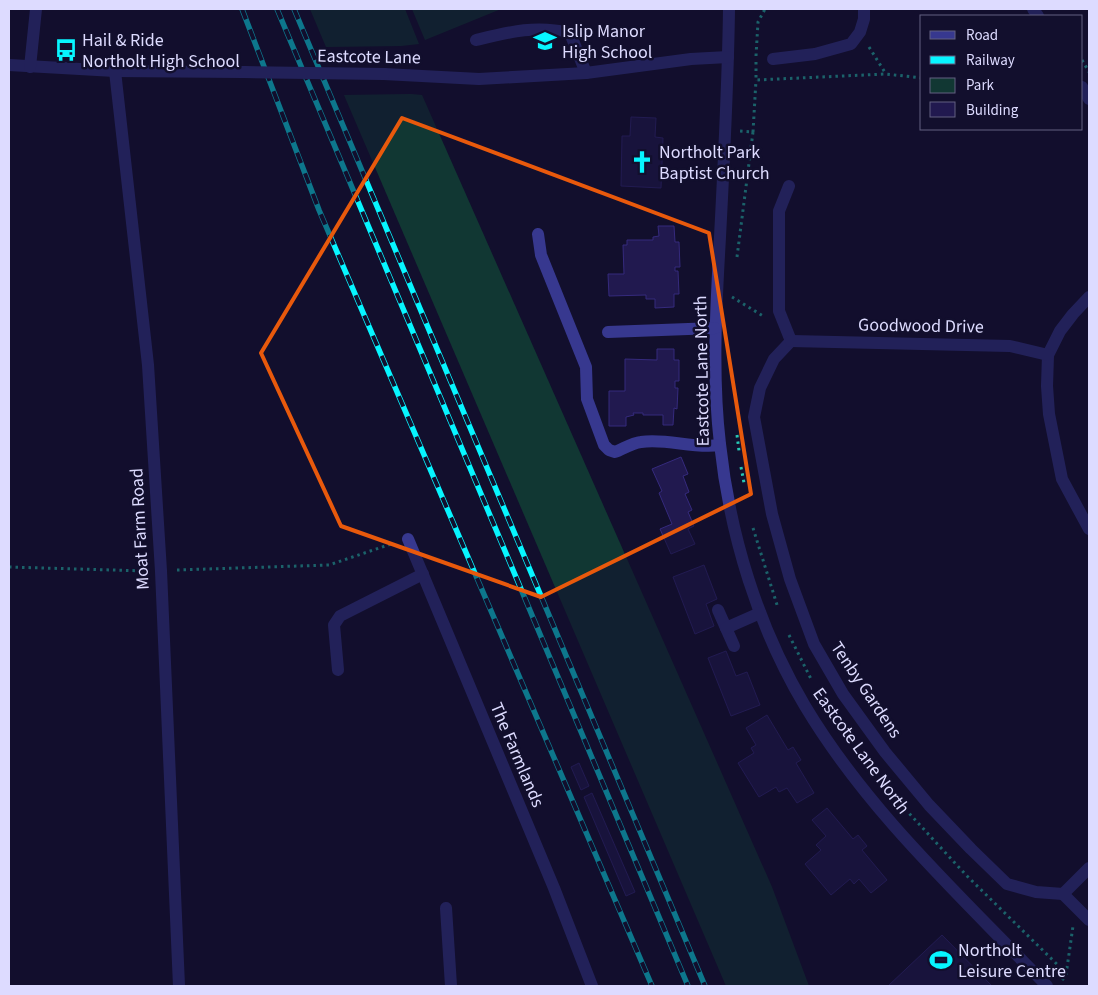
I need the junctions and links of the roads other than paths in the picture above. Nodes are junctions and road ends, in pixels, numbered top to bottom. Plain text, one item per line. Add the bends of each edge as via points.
1 (36, 9) edge
2 (729, 9) edge
3 (864, 9) edge
4 (476, 40) dead end
5 (728, 57) junction
6 (773, 60) dead end
7 (9, 65) edge
8 (30, 67) junction
9 (115, 70) junction
10 (586, 73) junction
11 (789, 186) dead end
12 (538, 234) dead end
13 (1089, 298) edge
14 (716, 328) junction
15 (608, 332) dead end
16 (792, 341) junction
17 (1048, 355) junction
18 (720, 445) junction
19 (1089, 529) edge
20 (408, 539) road end
21 (423, 574) junction
22 (718, 610) dead end
23 (760, 613) junction
24 (726, 628) junction
25 (734, 646) dead end
26 (338, 670) dead end
27 (1089, 868) edge
28 (1063, 894) junction
29 (446, 908) dead end
30 (1089, 920) edge
31 (179, 986) edge
32 (451, 986) edge
33 (592, 986) edge
34 (1047, 986) edge

1 - 8 street
2 - 5 street, Eastcote Lane North
3 - 6 street via 860,32 851,44 815,54
4 - 10 street via 528,28 552,28 570,33
5 - 10 street, Eastcote Lane
5 - 14 street, Eastcote Lane North
7 - 8 street, Eastcote Lane
8 - 9 street, Eastcote Lane
9 - 10 street, Eastcote Lane, bridge via 479,78
9 - 31 street, Moat Farm Road via 148,365
11 - 16 street via 779,211 779,311
12 - 18 street via 541,255 586,367 587,399 604,445 615,452 638,442 650,441 706,447
13 - 17 street via 1060,330
14 - 15 street
14 - 18 street, Eastcote Lane North
16 - 17 street, Goodwood Drive via 1010,346
16 - 28 street, Tenby Gardens via 774,359 760,388 754,417 772,514 790,579 814,644 843,694 885,752 971,849 1007,884 1036,892
17 - 19 street via 1046,386 1049,414 1062,479
18 - 23 street, Eastcote Lane North via 728,500
20 - 21 street, The Farmlands
21 - 26 street via 340,616 334,625
21 - 33 street, The Farmlands
22 - 24 street
23 - 24 street
23 - 34 street, Eastcote Lane North via 777,656 806,708 841,760 893,826
24 - 25 street
27 - 28 street
28 - 30 street
29 - 32 street

